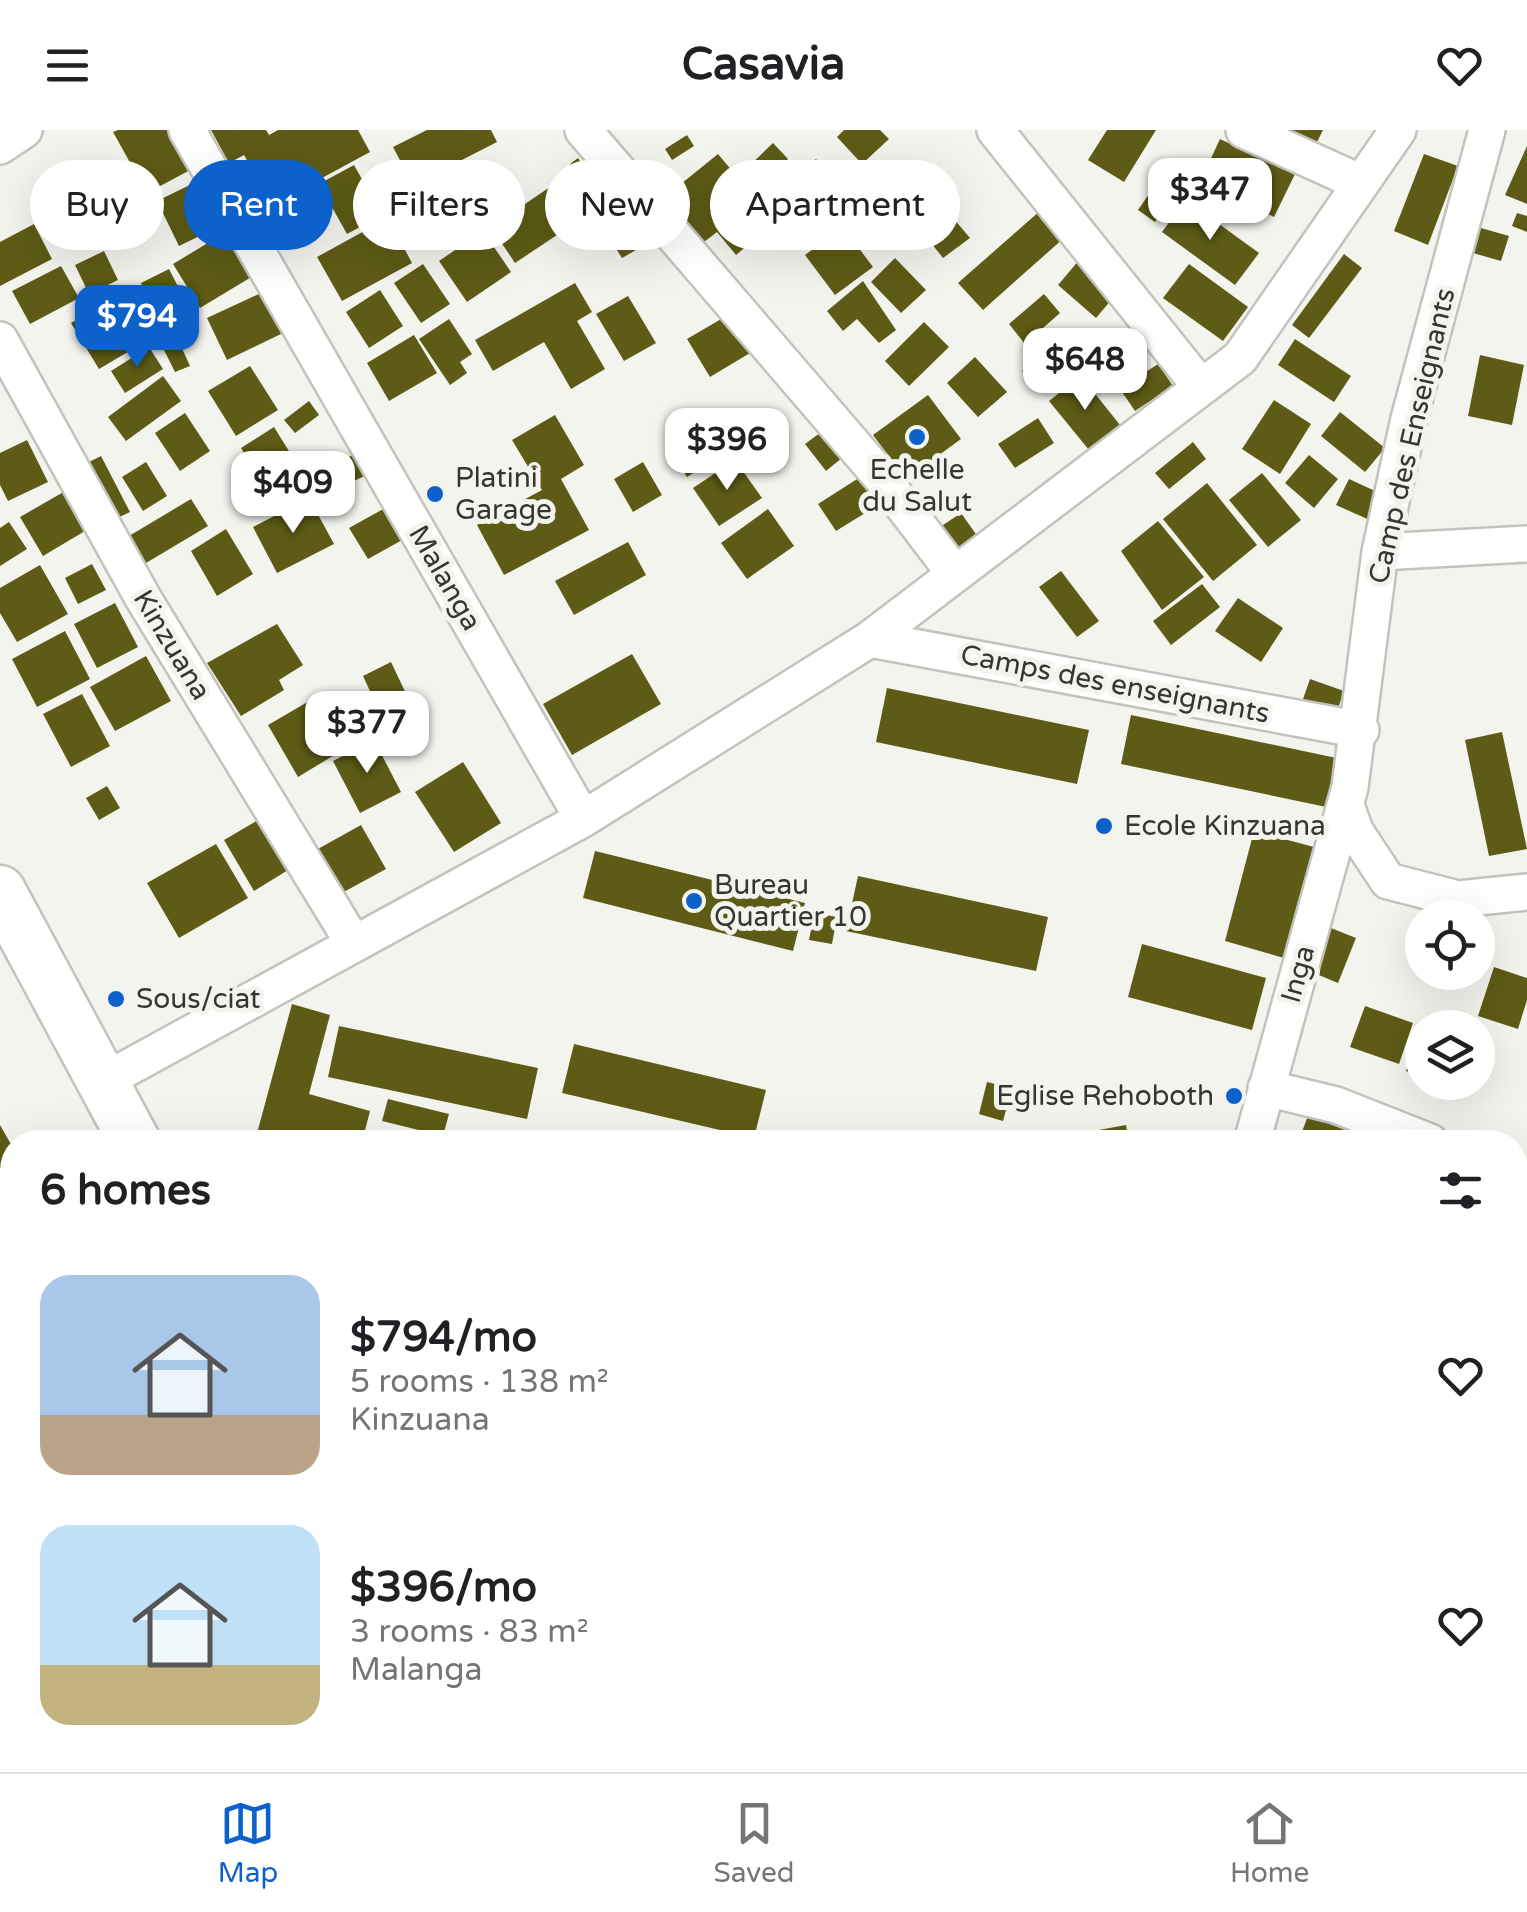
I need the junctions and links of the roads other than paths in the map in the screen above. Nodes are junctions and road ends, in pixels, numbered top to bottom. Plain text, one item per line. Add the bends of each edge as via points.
1 (24, 130) edge
2 (187, 130) edge
3 (583, 130) edge
4 (995, 130) edge
5 (1244, 130) edge
6 (1398, 130) edge
7 (1487, 130) edge
8 (0, 146) edge
9 (1361, 183) junction
10 (0, 340) edge
11 (1201, 387) junction
12 (1527, 544) edge
13 (1380, 552) junction
14 (955, 574) junction
15 (870, 639) junction
16 (1361, 730) junction
17 (1346, 805) junction
18 (583, 819) junction
19 (0, 891) edge
20 (1527, 892) edge
21 (354, 944) junction
22 (102, 1082) junction
23 (1266, 1088) junction
24 (128, 1130) edge
25 (1255, 1130) edge
26 (1400, 1130) edge

1 - 8 street
2 - 18 street, Malanga
3 - 14 street via 882,478
4 - 11 street
5 - 9 street
6 - 9 street
7 - 13 street, Camp des Enseignants
9 - 11 street via 1240,358
10 - 21 street, Kinzuana via 143,598
11 - 14 street
12 - 13 street
13 - 16 street, Camp des Enseignants
14 - 15 street
15 - 16 street, Camps des enseignants
15 - 18 street
16 - 17 street, Camp des Enseignants
17 - 20 street via 1388,881 1458,899
17 - 23 street, Inga
18 - 21 street
19 - 22 street
21 - 22 street
22 - 24 street
23 - 25 street, Inga
23 - 26 street

